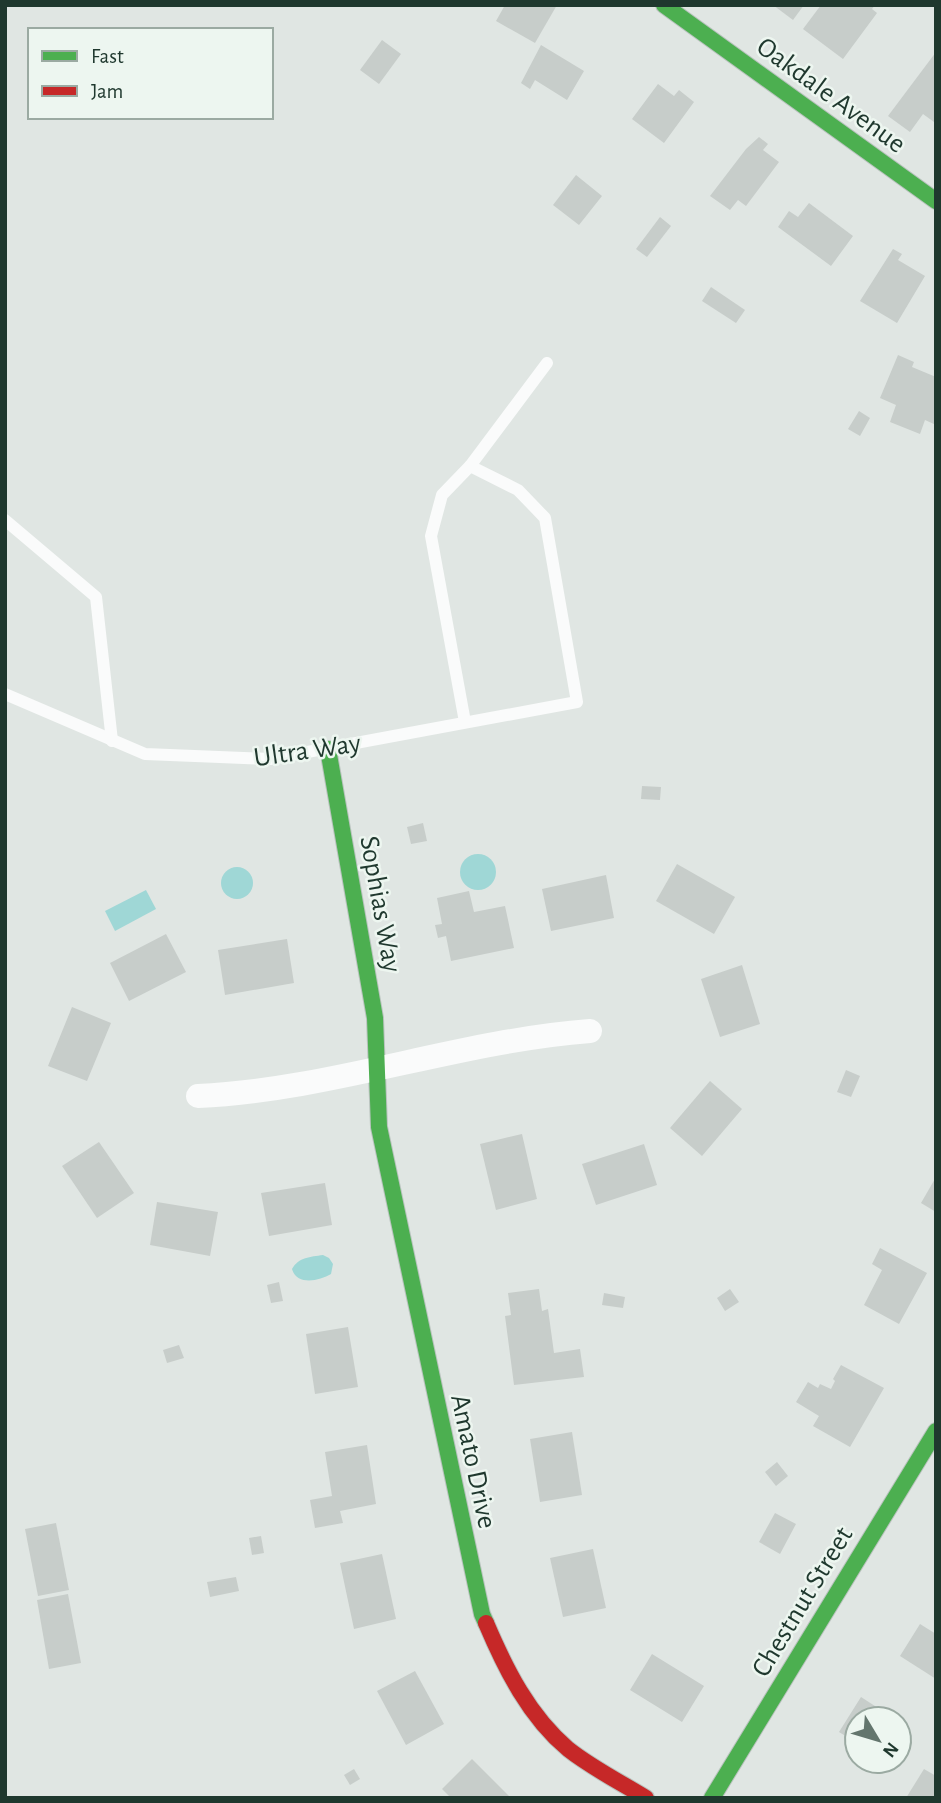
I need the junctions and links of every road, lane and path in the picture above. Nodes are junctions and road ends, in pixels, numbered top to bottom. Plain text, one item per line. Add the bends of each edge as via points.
1 (664, 5) edge
2 (936, 201) edge
3 (547, 363) dead end
4 (470, 466) junction
5 (5, 520) edge
6 (5, 694) edge
7 (465, 722) junction
8 (112, 741) junction
9 (328, 749) junction
10 (590, 1031) dead end
11 (376, 1068) junction
12 (198, 1096) dead end
13 (936, 1431) edge
14 (646, 1798) edge
15 (712, 1798) edge

1 - 2 street, Oakdale Avenue
3 - 4 lane
4 - 7 lane via 442,495 431,536
4 - 7 lane, Ultra Way via 518,490 545,518 577,702
5 - 8 lane via 96,597
6 - 8 lane, Ultra Way
7 - 9 lane, Ultra Way
8 - 9 lane, Ultra Way via 145,754 270,759
9 - 11 street, Sophias Way via 375,1018
10 - 11 street via 504,1041
11 - 12 street via 276,1088
11 - 14 street, Amato Drive via 379,1127 482,1614 508,1675 532,1711 568,1748
13 - 15 street, Chestnut Street

